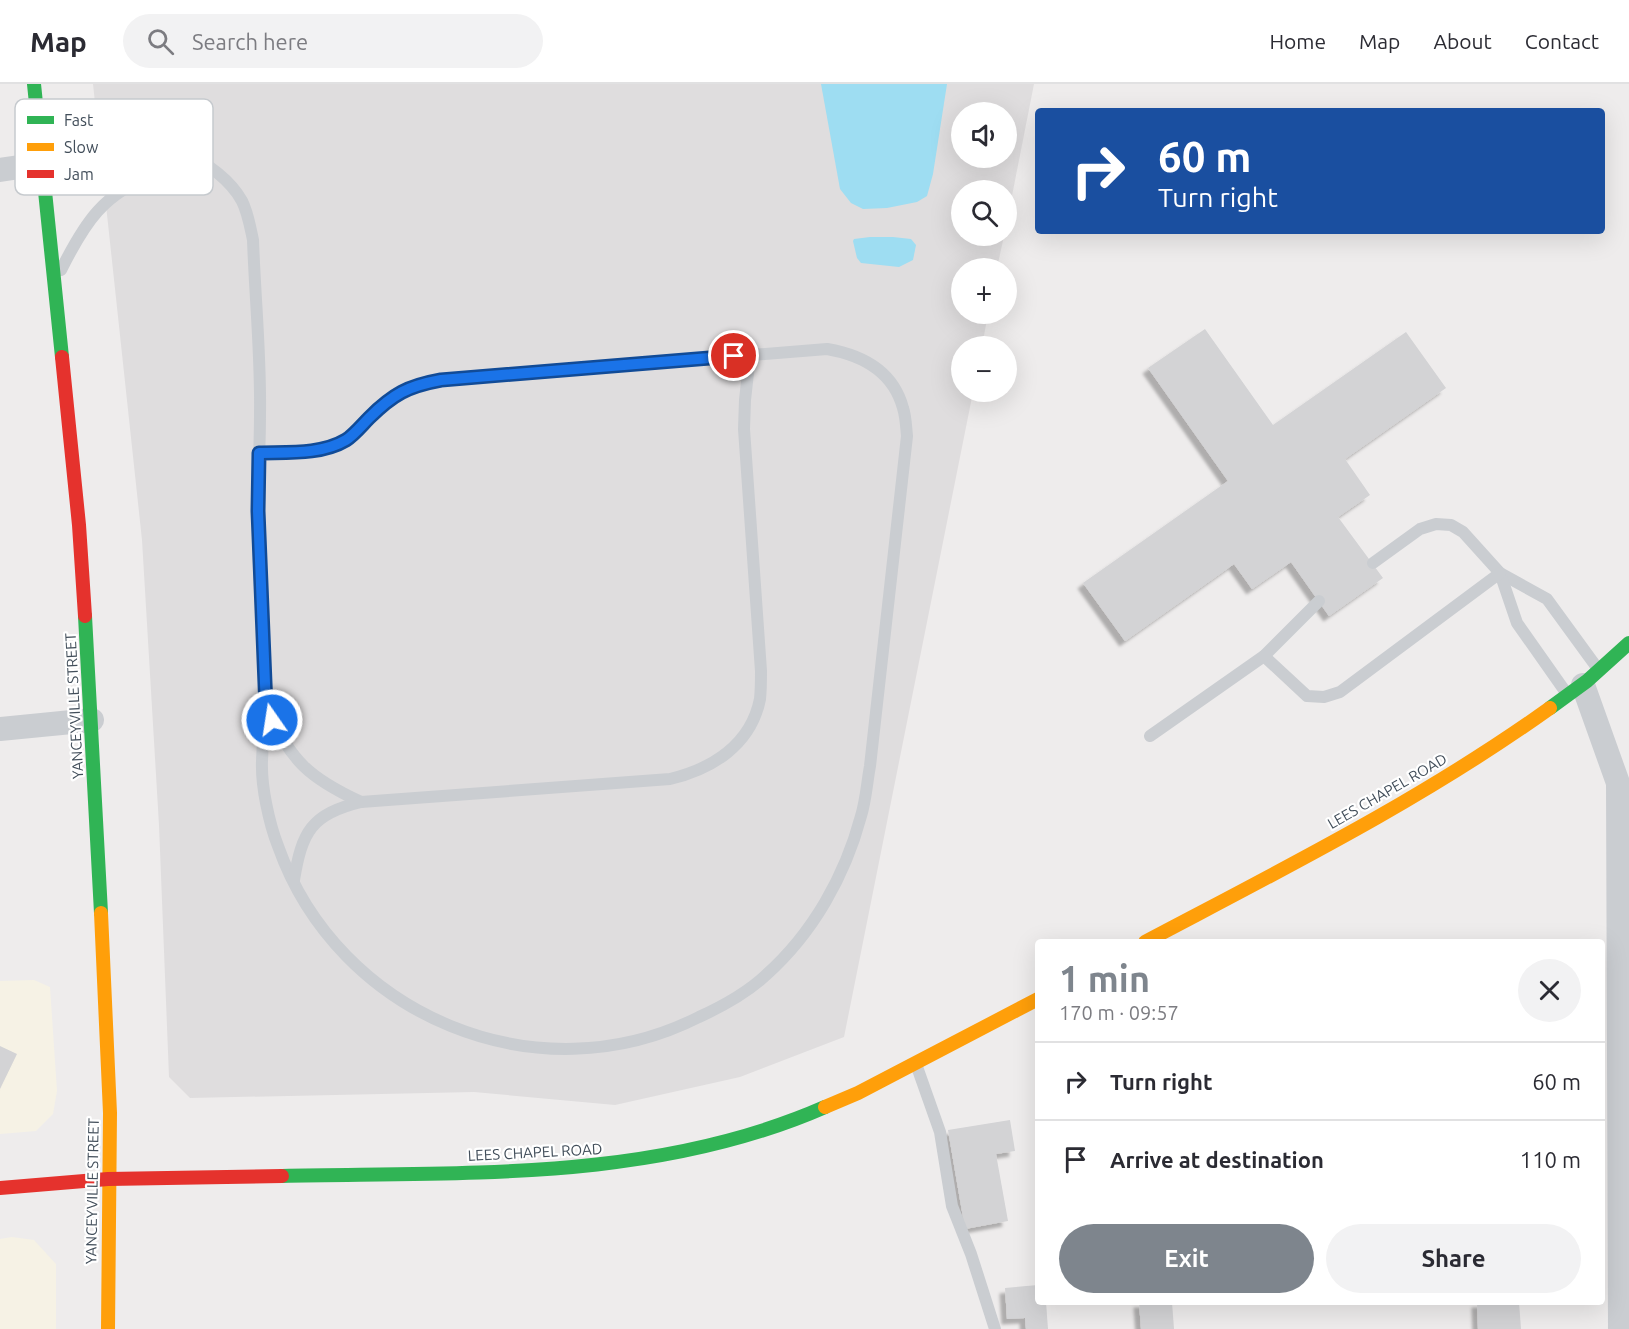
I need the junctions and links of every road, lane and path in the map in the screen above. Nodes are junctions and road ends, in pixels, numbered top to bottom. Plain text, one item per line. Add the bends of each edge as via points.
1 (34, 84) edge
2 (35, 99) edge
3 (15, 168) edge
4 (0, 170) edge
5 (213, 170) edge
6 (43, 195) edge
7 (115, 195) edge
8 (53, 286) junction
9 (750, 355) junction
10 (259, 453) junction
11 (1373, 563) dead end
12 (1500, 573) junction
13 (1319, 601) dead end
14 (1629, 644) edge
15 (1264, 656) junction
16 (1583, 683) junction
17 (266, 708) junction
18 (92, 720) junction
19 (0, 729) edge
20 (1150, 736) dead end
21 (361, 802) junction
22 (294, 881) junction
23 (1151, 939) edge
24 (1035, 1001) edge
25 (916, 1064) junction
26 (108, 1179) junction
27 (0, 1188) edge
28 (108, 1329) edge
29 (995, 1329) edge
30 (1620, 1329) edge

1 - 2 main road, YANCEYVILLE STREET
3 - 4 street
5 - 10 lane via 241,199 251,229
6 - 8 main road, YANCEYVILLE STREET
7 - 8 lane via 84,226
8 - 18 main road, YANCEYVILLE STREET via 79,525
9 - 10 lane via 418,384 384,403 347,440 332,447
9 - 21 lane via 744,429 761,670 760,699 738,743 717,761 670,779
9 - 22 lane via 827,349 849,353 872,364 892,383 903,408 907,436 862,813 848,860 799,941 765,976 726,1004 681,1027 632,1043 589,1049 539,1049 492,1041 447,1026 407,1005 366,975 336,946
10 - 17 lane
11 - 12 lane via 1420,530 1437,524 1451,525 1463,532
12 - 15 lane via 1340,692 1324,697 1307,696
12 - 16 lane via 1517,623
12 - 16 lane via 1547,599
13 - 15 lane
14 - 16 main road, LEES CHAPEL ROAD
15 - 20 lane
16 - 23 main road, LEES CHAPEL ROAD via 1472,760 1361,827
16 - 30 street via 1618,783
17 - 21 lane via 291,754 310,774
17 - 22 lane via 262,765 268,805 278,846
18 - 19 street
18 - 26 main road, YANCEYVILLE STREET via 110,1113
21 - 22 lane via 340,807 309,831 299,849
24 - 25 main road, LEES CHAPEL ROAD
25 - 26 main road, LEES CHAPEL ROAD via 803,1117 749,1135 644,1160 540,1171
25 - 29 lane via 940,1132 952,1206
26 - 27 main road, LEES CHAPEL ROAD
26 - 28 main road, YANCEYVILLE STREET

